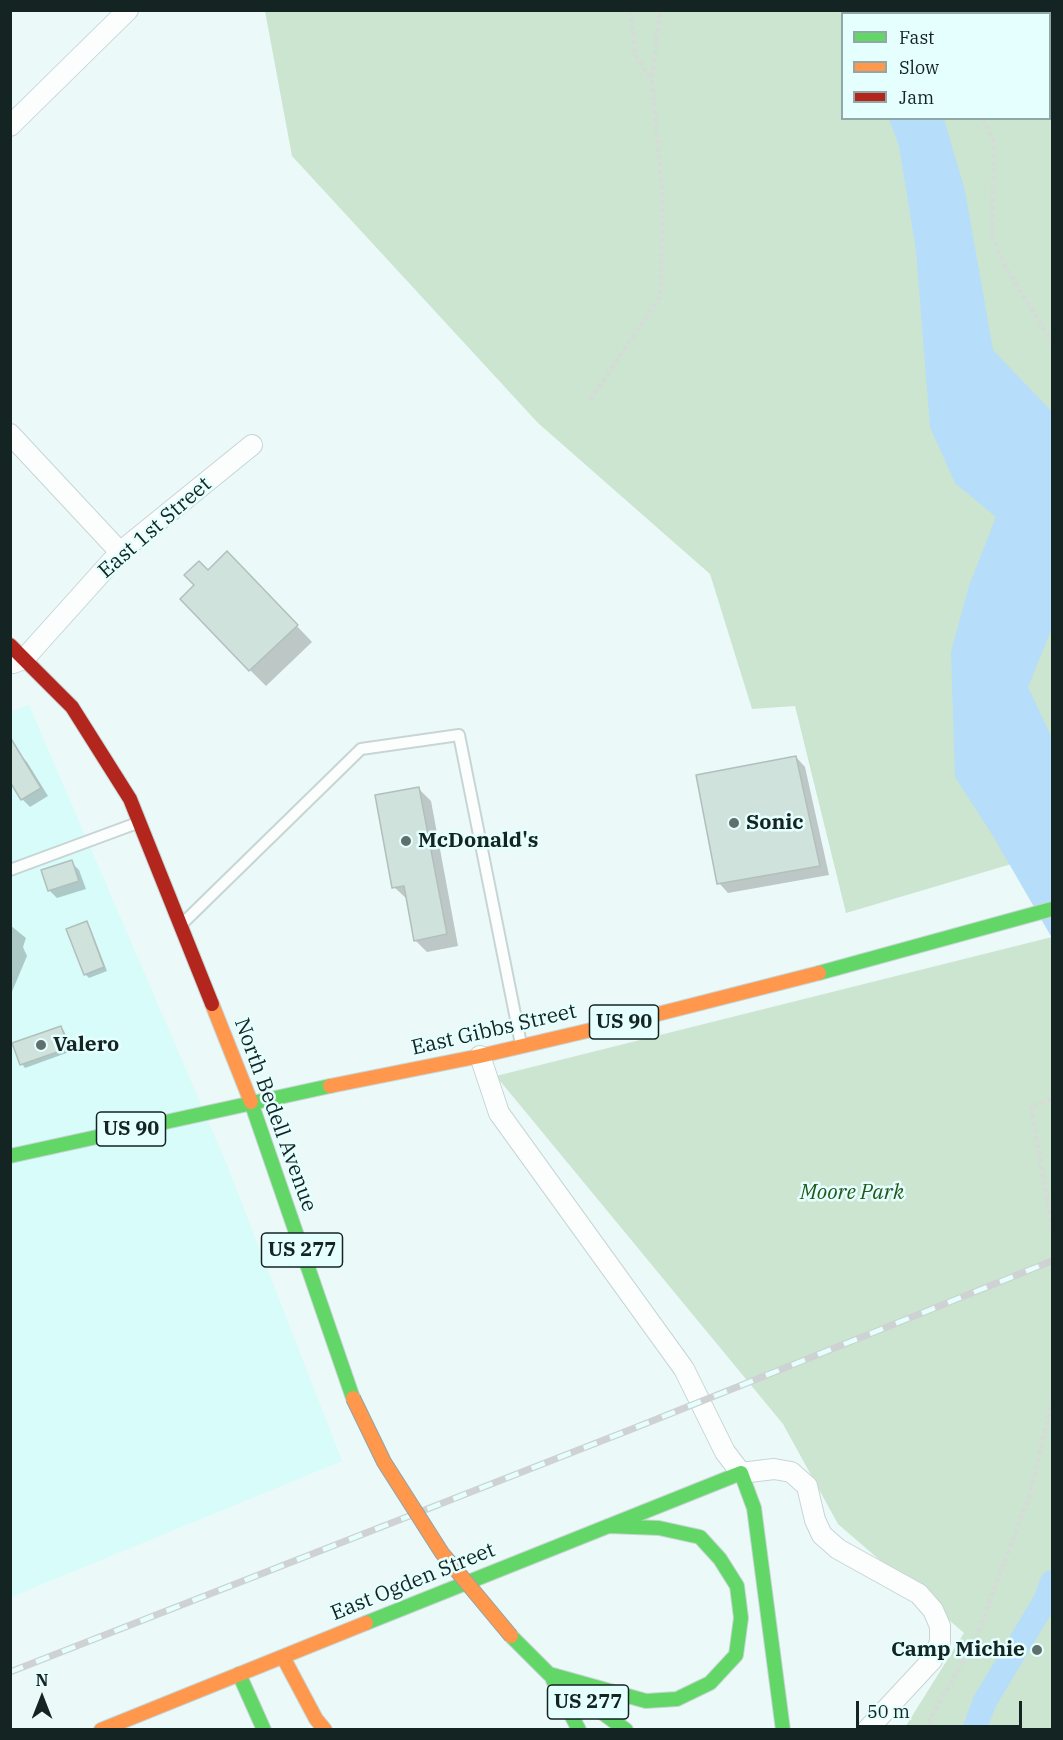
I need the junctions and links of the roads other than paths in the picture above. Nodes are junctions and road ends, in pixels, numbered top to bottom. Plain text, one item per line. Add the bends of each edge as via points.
1 (128, 10) edge
2 (10, 126) edge
3 (10, 434) edge
4 (252, 445) dead end
5 (120, 552) junction
6 (15, 656) edge
7 (140, 822) junction
8 (10, 870) edge
9 (1053, 909) edge
10 (181, 926) junction
11 (522, 1045) junction
12 (480, 1056) junction
13 (251, 1102) junction
14 (10, 1156) edge
15 (741, 1473) junction
16 (608, 1526) junction
17 (283, 1657) junction
18 (239, 1674) junction
19 (549, 1674) junction
20 (101, 1730) edge
21 (264, 1730) edge
22 (325, 1730) edge
23 (579, 1730) edge
24 (626, 1730) edge
25 (783, 1730) edge
26 (867, 1730) edge

1 - 2 street
3 - 5 street
4 - 5 street, East 1st Street
5 - 6 street, East 1st Street
6 - 7 main road, North Bedell Avenue via 72,707 130,799
7 - 8 lane
7 - 10 main road, North Bedell Avenue
9 - 11 main road, East Gibbs Street / US 90 via 766,987
10 - 11 lane via 361,749 459,735
10 - 13 main road, North Bedell Avenue
11 - 12 main road, East Gibbs Street / US 90
12 - 13 main road, East Gibbs Street / US 90
12 - 15 street via 499,1113 684,1369 725,1452
13 - 14 main road, East Gibbs Street / US 90
13 - 19 main road, North Bedell Avenue / US 277, bridge via 353,1398 384,1462 441,1553
15 - 16 main road, East Ogden Street
15 - 25 main road via 754,1508
15 - 26 street via 774,1469 791,1472 807,1486 822,1535 838,1549 919,1594 933,1610 940,1626 940,1642 932,1660
16 - 17 main road, East Ogden Street
16 - 19 main road via 659,1528 700,1537 737,1586 741,1618 736,1655 710,1683 677,1699 646,1701
17 - 18 main road, East Ogden Street
17 - 22 main road
18 - 20 main road, East Ogden Street
18 - 21 main road
19 - 23 main road
19 - 24 main road, US 277

